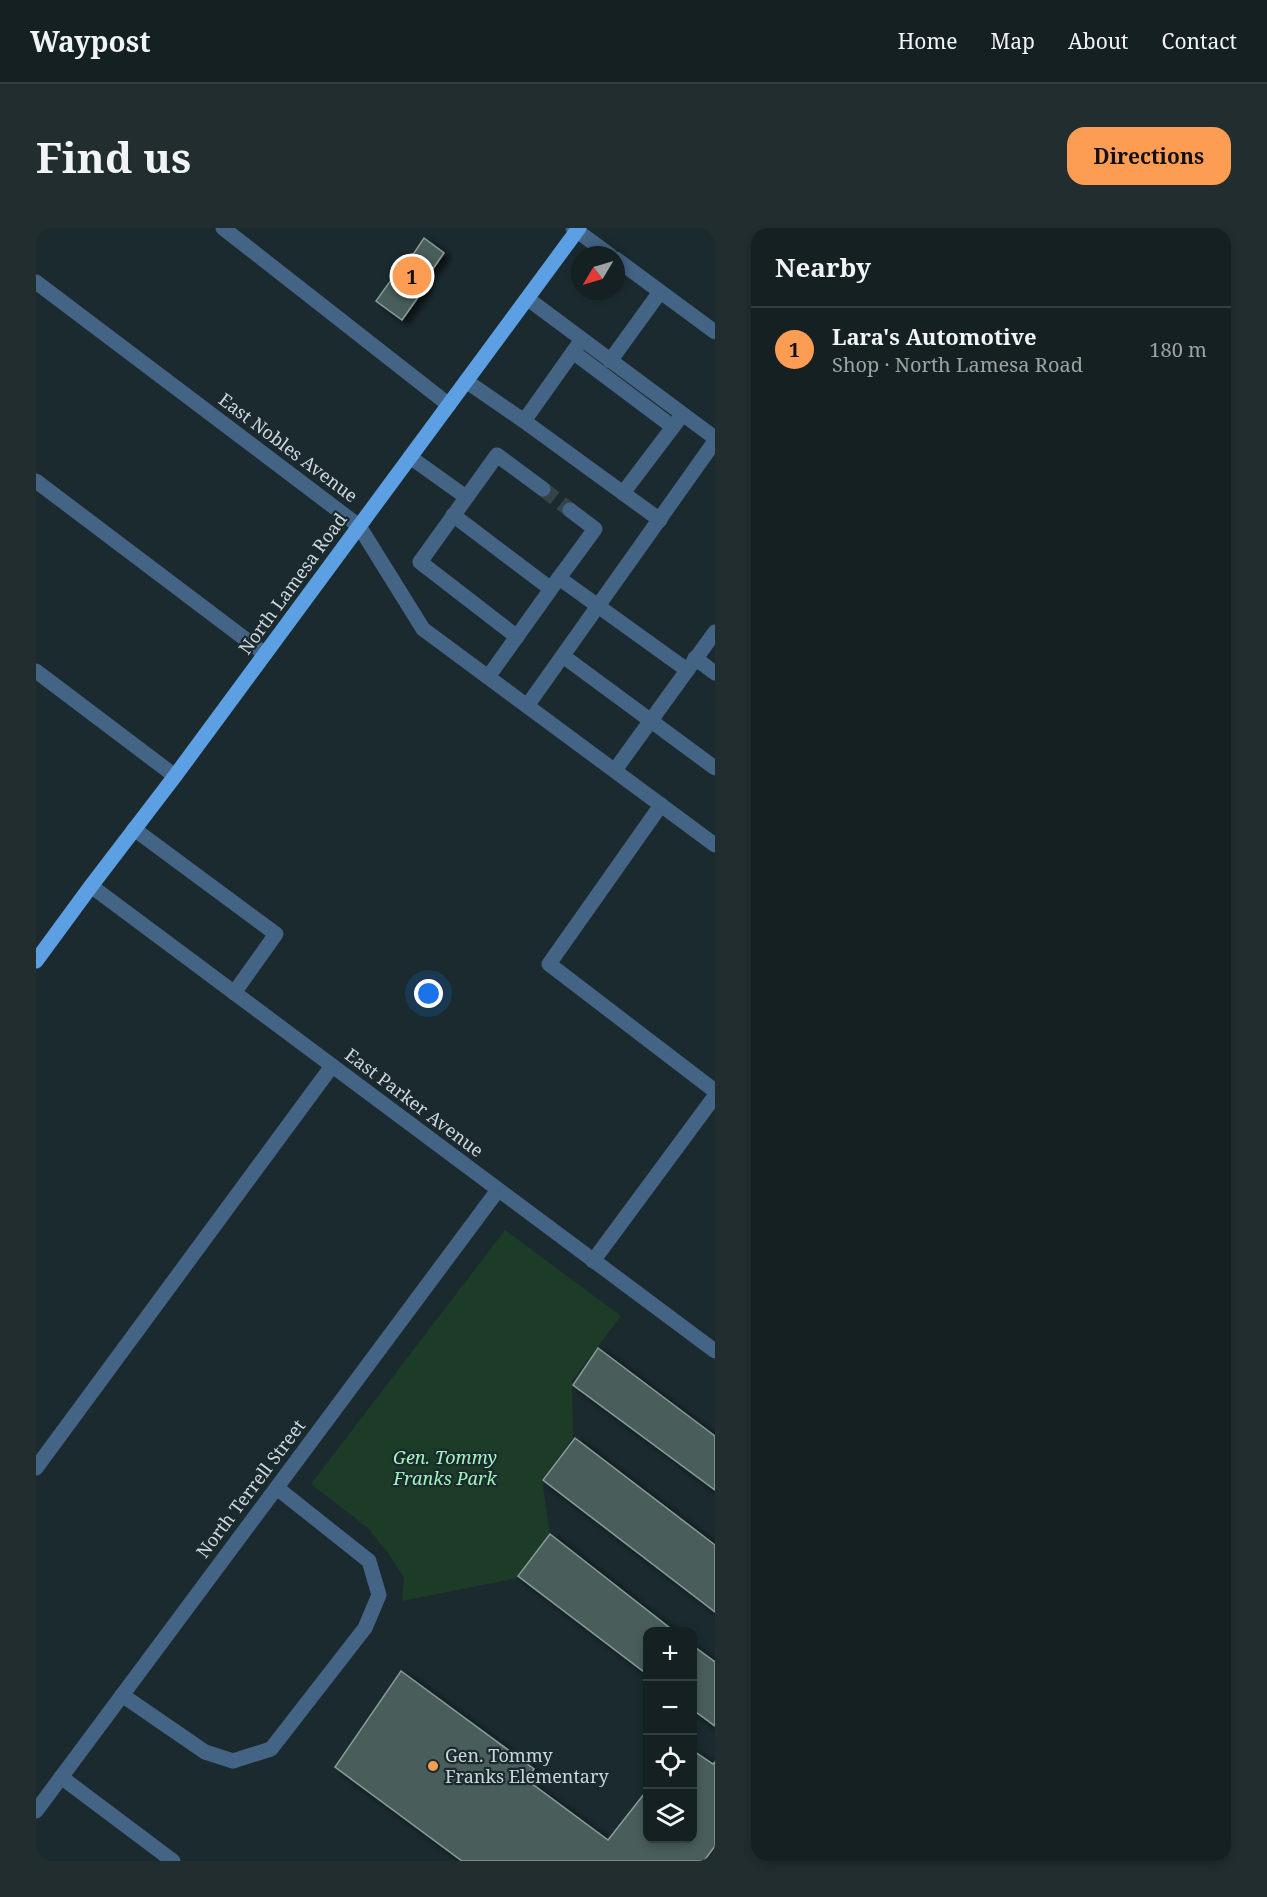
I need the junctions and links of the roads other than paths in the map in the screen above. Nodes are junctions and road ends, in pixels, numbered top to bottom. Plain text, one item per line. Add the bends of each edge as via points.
1 (223, 228) edge
2 (577, 229) edge
3 (599, 246) edge
4 (625, 267) edge
5 (36, 282) edge
6 (660, 292) junction
7 (528, 299) junction
8 (715, 332) edge
9 (577, 346) junction
10 (610, 361) junction
11 (466, 381) junction
12 (449, 405) junction
13 (683, 414) junction
14 (524, 421) junction
15 (673, 427) junction
16 (715, 440) edge
17 (410, 457) junction
18 (36, 481) edge
19 (543, 489) tunnel mouth
20 (623, 493) junction
21 (466, 497) junction
22 (570, 510) tunnel mouth
23 (453, 514) junction
24 (660, 520) junction
25 (359, 526) junction
26 (555, 584) junction
27 (598, 607) junction
28 (715, 632) edge
29 (517, 637) junction
30 (265, 654) junction
31 (563, 656) junction
32 (691, 664) junction
33 (36, 671) edge
34 (715, 673) edge
35 (488, 677) junction
36 (527, 706) junction
37 (651, 721) junction
38 (715, 768) edge
39 (615, 771) junction
40 (175, 776) junction
41 (661, 805) junction
42 (134, 829) junction
43 (715, 845) edge
44 (91, 886) junction
45 (36, 961) edge
46 (234, 993) junction
47 (332, 1066) junction
48 (715, 1091) edge
49 (715, 1096) edge
50 (498, 1190) junction
51 (593, 1261) junction
52 (715, 1351) edge
53 (36, 1468) edge
54 (277, 1488) junction
55 (122, 1695) junction
56 (61, 1777) junction
57 (36, 1811) edge
58 (174, 1861) edge

1 - 12 street
2 - 3 street
2 - 7 main road, North Lamesa Road
4 - 6 street
5 - 25 street, East Nobles Avenue
6 - 8 street
6 - 10 street
7 - 9 street
7 - 11 main road, North Lamesa Road
9 - 10 street
9 - 14 street
9 - 15 street
10 - 13 street
11 - 12 main road, North Lamesa Road
11 - 14 street
12 - 17 main road, North Lamesa Road
13 - 15 street
13 - 16 street
14 - 20 street
15 - 20 street
16 - 24 street
17 - 21 street
17 - 25 main road, North Lamesa Road
18 - 30 street
19 - 21 street via 497,455
20 - 24 street
21 - 23 street
22 - 26 street via 595,529
23 - 26 street
23 - 29 street via 420,562
24 - 27 street
25 - 30 main road, North Lamesa Road
25 - 35 street, East Nobles Avenue via 423,629
26 - 27 street
26 - 29 street
27 - 31 street
27 - 32 street
28 - 32 street
29 - 35 street
30 - 40 main road, North Lamesa Road
31 - 36 street
31 - 37 street
32 - 34 street
32 - 37 street
33 - 40 street
35 - 36 street, East Nobles Avenue
36 - 39 street, East Nobles Avenue
37 - 38 street
37 - 39 street
39 - 41 street, East Nobles Avenue
40 - 42 main road, North Lamesa Road
41 - 43 street, East Nobles Avenue
41 - 48 street via 549,964
42 - 44 main road, North Lamesa Road
42 - 46 street via 276,934
44 - 45 main road, North Lamesa Road
44 - 46 street, East Parker Avenue
46 - 47 street, East Parker Avenue
47 - 50 street, East Parker Avenue
47 - 53 street
49 - 51 street
50 - 51 street, East Parker Avenue
50 - 54 street, North Terrell Street
51 - 52 street, East Parker Avenue
54 - 55 street, North Terrell Street
54 - 55 street via 369,1561 379,1595 364,1628 271,1749 233,1761 205,1752
55 - 56 street, North Terrell Street
56 - 57 street, North Terrell Street
56 - 58 street

